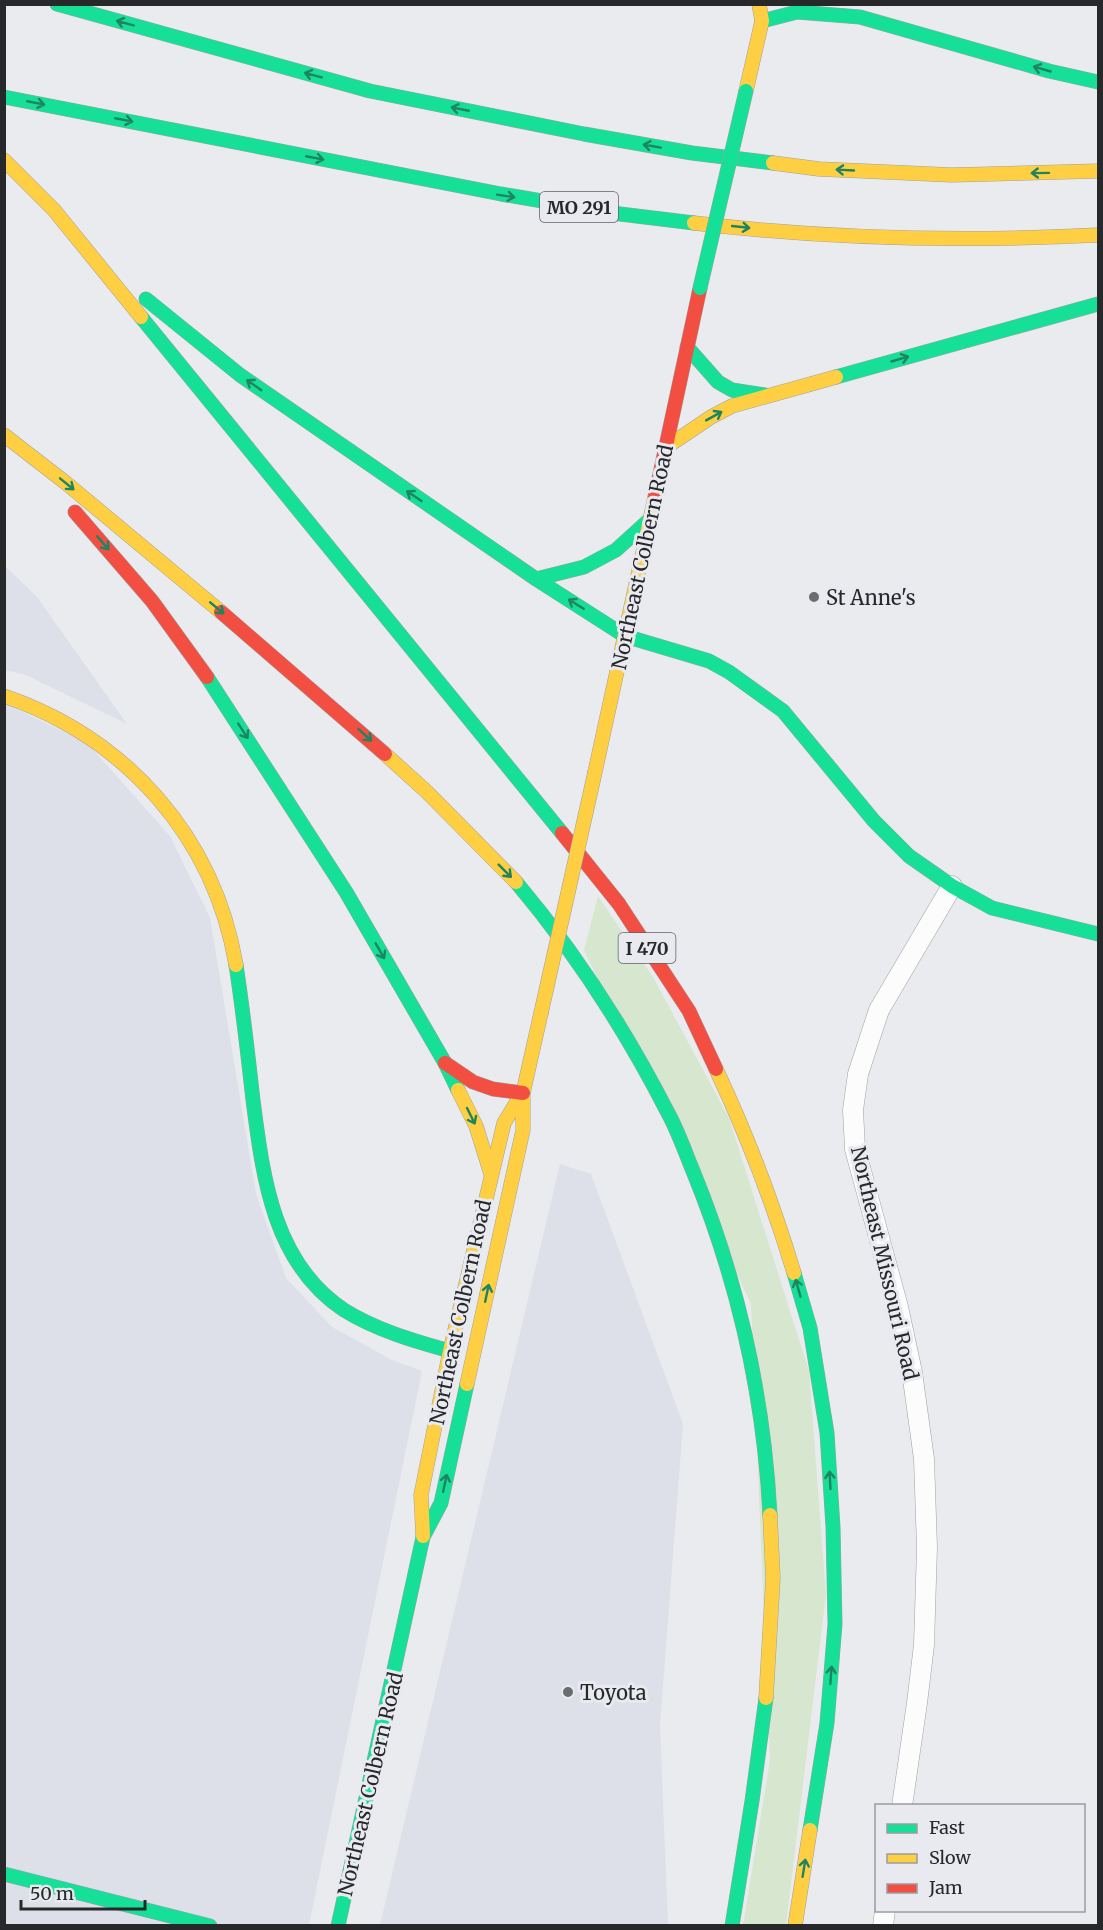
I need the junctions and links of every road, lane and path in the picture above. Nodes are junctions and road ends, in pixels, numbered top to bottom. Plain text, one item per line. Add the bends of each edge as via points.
1 (57, 4) edge
2 (759, 4) edge
3 (773, 4) edge
4 (840, 4) edge
5 (860, 17) junction
6 (762, 21) junction
7 (1098, 82) edge
8 (4, 97) edge
9 (4, 160) edge
10 (1098, 171) edge
11 (54, 210) junction
12 (1098, 235) edge
13 (1098, 304) edge
14 (687, 346) junction
15 (769, 396) junction
16 (4, 435) edge
17 (4, 440) edge
18 (665, 448) junction
19 (648, 520) junction
20 (536, 579) junction
21 (625, 636) junction
22 (4, 696) edge
23 (951, 886) junction
24 (1098, 934) edge
25 (445, 1063) junction
26 (523, 1094) junction
27 (490, 1174) junction
28 (450, 1351) junction
29 (423, 1537) junction
30 (902, 1804) edge
31 (4, 1874) edge
32 (210, 1926) edge
33 (338, 1926) edge
34 (732, 1926) edge
35 (795, 1926) edge

10 -> 1 main road via 941,175 819,169 692,153 370,91
2 - 6 main road, Northeast Colbern Road
3 - 6 main road, Northeast Colbern Road
4 - 5 main road
5 - 6 main road via 797,12
7 -> 5 main road
6 - 14 main road, Northeast Colbern Road, bridge
8 -> 12 main road, MO 291 via 490,193 649,218 830,235
9 - 11 main road, I 470
20 -> 11 main road via 240,375 152,305
35 -> 11 main road, I 470 via 827,1723 834,1624 827,1432 810,1328 776,1213 735,1107 689,1011 619,904
15 -> 13 main road
14 - 15 main road via 718,382 732,390
14 - 18 main road, Northeast Colbern Road
18 -> 15 main road via 732,406
16 -> 34 main road via 217,608 365,735 517,883 606,1004 669,1114 731,1278 754,1372 768,1475 773,1578 768,1682
17 -> 25 main road via 62,498 152,601 211,682 346,892
18 - 19 main road, Northeast Colbern Road
19 - 20 main road via 616,550 584,567
19 - 21 main road, Northeast Colbern Road
21 -> 20 main road
21 - 23 main road via 709,661 783,711 874,821 909,856
21 - 26 main road, Northeast Colbern Road, bridge
22 - 28 main road via 55,716 126,766 159,799 187,838 208,878 225,921 236,965 270,1205 293,1257 328,1298 369,1325
23 - 24 main road via 992,908
23 - 30 street, Northeast Missouri Road via 879,1010 858,1074 853,1110 855,1149 898,1307 924,1459 926,1616
25 - 26 main road via 473,1082
25 -> 27 main road via 476,1126
26 - 27 main road, Northeast Colbern Road via 504,1123
29 -> 26 main road, Northeast Colbern Road via 441,1503 523,1130
27 - 28 main road, Northeast Colbern Road
28 - 29 main road, Northeast Colbern Road via 421,1496
29 - 33 main road, Northeast Colbern Road
31 - 32 main road

